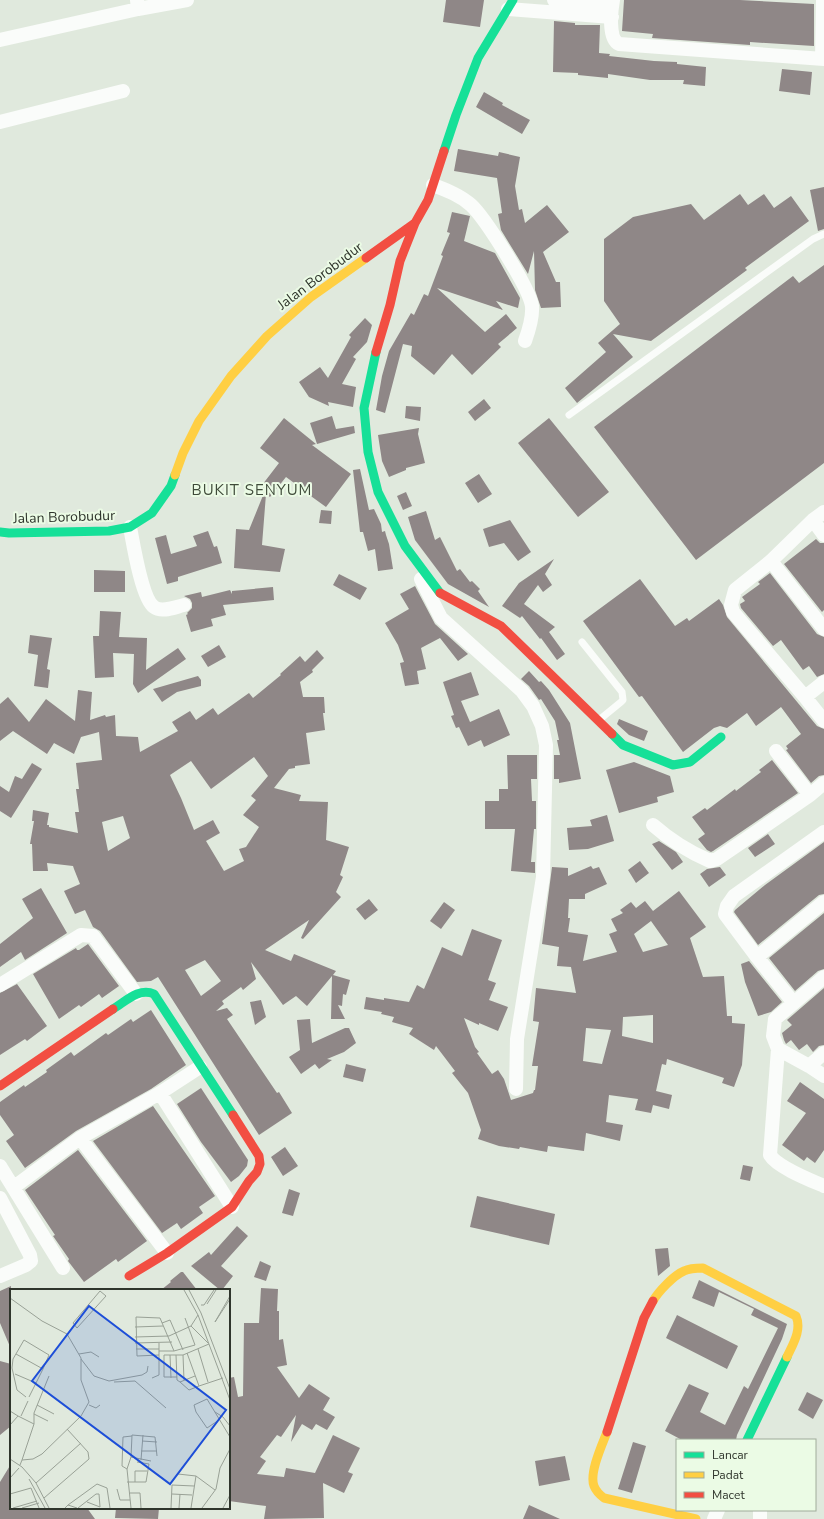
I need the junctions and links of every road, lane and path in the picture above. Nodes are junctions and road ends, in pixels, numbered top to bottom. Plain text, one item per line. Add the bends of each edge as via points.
1 (187, 0) edge
2 (554, 0) edge
3 (823, 0) edge
4 (138, 4) edge
5 (510, 4) edge
6 (612, 7) edge
7 (0, 36) edge
8 (823, 59) edge
9 (124, 91) dead end
10 (0, 122) edge
11 (433, 185) junction
12 (415, 223) junction
13 (824, 234) edge
14 (525, 341) dead end
15 (569, 415) dead end
16 (818, 516) edge
17 (130, 527) junction
18 (0, 532) edge
19 (824, 535) edge
20 (405, 546) junction
21 (771, 561) junction
22 (184, 605) dead end
23 (824, 629) edge
24 (582, 642) dead end
25 (824, 682) edge
26 (805, 696) junction
27 (597, 721) junction
28 (824, 721) edge
29 (720, 738) dead end
30 (776, 751) dead end
31 (824, 783) edge
32 (810, 795) junction
33 (653, 825) dead end
34 (824, 832) edge
35 (824, 902) edge
36 (757, 957) junction
37 (824, 977) edge
38 (0, 985) edge
39 (136, 994) junction
40 (793, 1002) junction
41 (778, 1049) junction
42 (824, 1054) edge
43 (809, 1066) junction
44 (200, 1067) junction
45 (824, 1076) edge
46 (0, 1086) edge
47 (516, 1089) dead end
48 (160, 1093) junction
49 (80, 1138) junction
50 (0, 1166) edge
51 (824, 1186) edge
52 (14, 1187) junction
53 (0, 1198) edge
54 (232, 1207) junction
55 (167, 1253) junction
56 (63, 1268) dead end
57 (0, 1276) edge
58 (129, 1276) dead end
59 (747, 1439) edge
60 (696, 1519) edge

1 - 4 street
2 - 6 street
3 - 8 street
4 - 7 street
5 - 6 street
5 - 11 street, Jalan Borobudur via 478,58
6 - 8 street via 612,34 619,44
9 - 10 street
11 - 12 street, Jalan Borobudur
11 - 14 street via 453,193 470,204 511,263 532,306 532,321
12 - 17 street, Jalan Borobudur via 311,297 267,336 231,376 200,421 183,453 171,486 152,512
12 - 20 street via 400,261 373,362 364,408 368,452 378,492
13 - 15 lane
16 - 19 street
16 - 21 street
17 - 18 street, Jalan Borobudur via 109,531
17 - 22 street via 146,597 154,607 163,610
20 - 27 street via 440,593 501,626
20 - 47 street via 441,618 522,691 533,706 542,726 546,745 543,877 517,1039
21 - 23 street
21 - 26 street via 734,590 731,605 733,612
24 - 27 lane via 623,696 621,702
25 - 26 street
26 - 28 street
27 - 29 street via 623,745 673,764 690,762
30 - 32 street
31 - 32 street
32 - 33 street via 717,859 710,861 668,838
34 - 36 street via 734,896 727,906 725,914
35 - 36 street
36 - 40 street
37 - 40 street
38 - 39 street via 81,935 92,936
39 - 44 street via 145,991 154,994
39 - 46 street
40 - 41 street via 775,1019 773,1036
41 - 43 street
41 - 51 street via 770,1155 784,1166
42 - 43 street
43 - 45 street
44 - 48 street
44 - 54 street via 259,1156 257,1172
48 - 49 street
48 - 54 street
49 - 52 street
49 - 55 street
50 - 52 street
52 - 56 street
53 - 57 street via 30,1255 30,1261
54 - 55 street
55 - 58 street
59 - 60 street via 793,1344 799,1322 796,1316 703,1268 683,1271 656,1295 644,1318 593,1473 592,1483 604,1498

